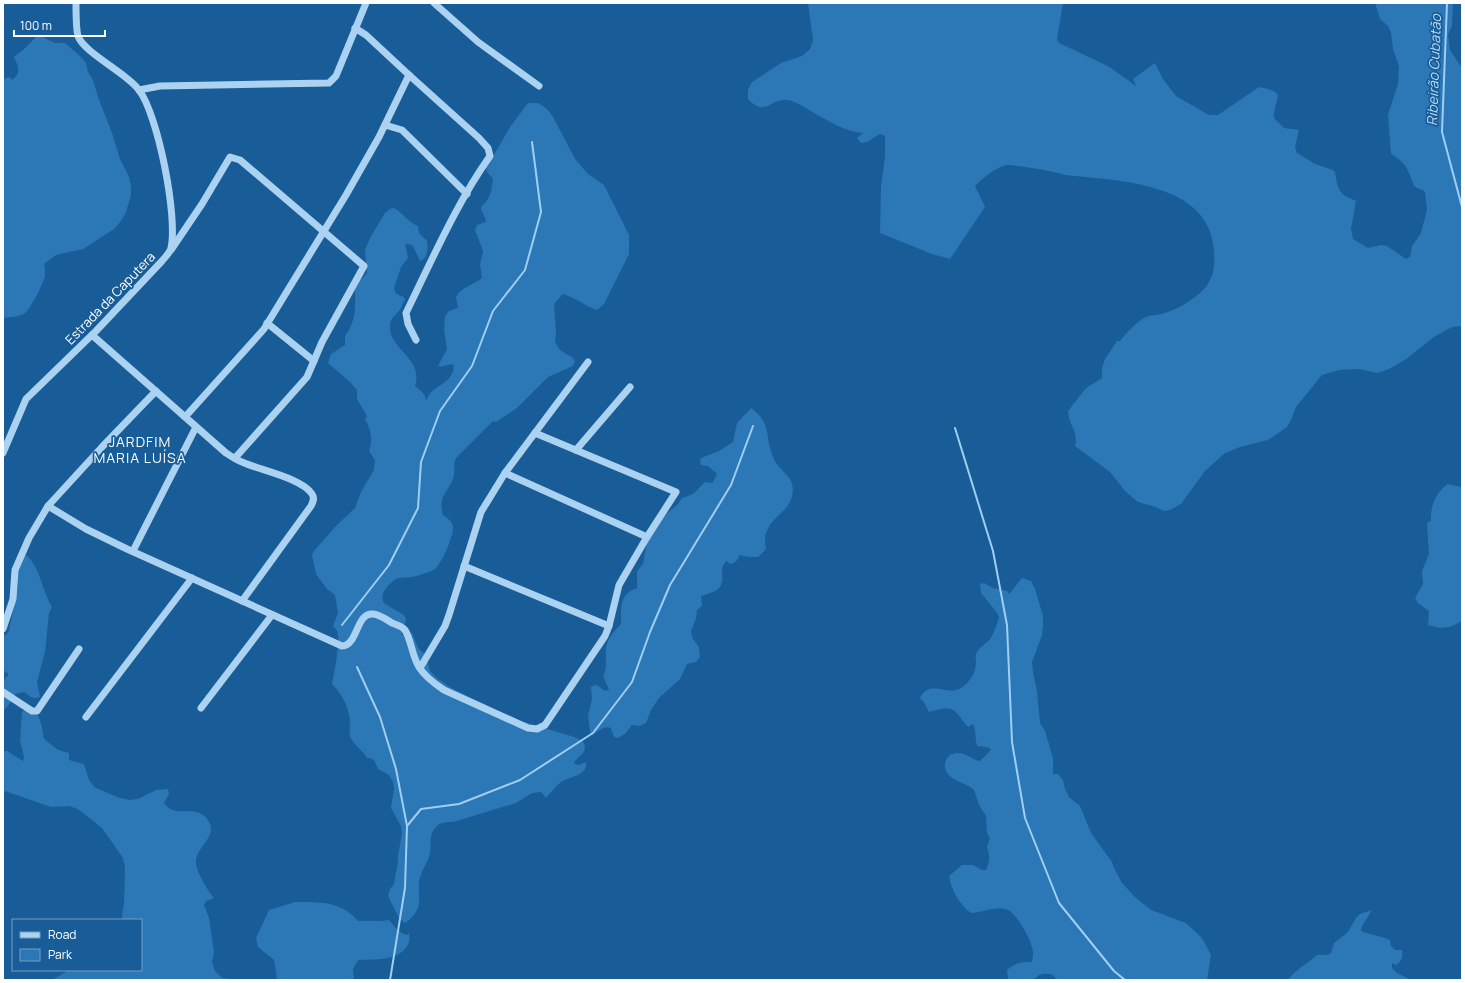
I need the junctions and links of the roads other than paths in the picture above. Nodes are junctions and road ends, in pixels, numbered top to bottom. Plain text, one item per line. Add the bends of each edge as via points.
1 (76, 3) edge
2 (366, 3) edge
3 (434, 3) edge
4 (355, 28) junction
5 (409, 75) junction
6 (539, 86) dead end
7 (139, 90) junction
8 (385, 125) junction
9 (467, 194) junction
10 (324, 231) junction
11 (171, 250) junction
12 (267, 323) junction
13 (92, 335) junction
14 (416, 340) dead end
15 (314, 361) junction
16 (588, 362) dead end
17 (630, 387) dead end
18 (156, 392) junction
19 (185, 417) junction
20 (196, 426) junction
21 (535, 433) junction
22 (576, 450) junction
23 (3, 453) edge
24 (235, 458) junction
25 (505, 473) junction
26 (48, 506) junction
27 (647, 537) junction
28 (133, 551) junction
29 (464, 566) junction
30 (192, 578) junction
31 (242, 601) junction
32 (272, 615) junction
33 (609, 626) junction
34 (3, 629) edge
35 (79, 649) dead end
36 (420, 668) junction
37 (3, 692) edge
38 (201, 708) dead end
39 (86, 717) dead end

1 - 7 street, Estrada da Caputera via 78,36 86,47
2 - 4 street
3 - 6 street via 478,42
4 - 5 street
4 - 7 street via 336,76 329,83 160,86
5 - 8 street
5 - 9 street via 488,148 490,156
7 - 11 street, Estrada da Caputera via 150,111 169,189 172,217
8 - 9 street via 402,130
8 - 10 street
9 - 14 street via 406,313
10 - 11 street via 240,160 230,157
10 - 12 street
10 - 15 street via 364,266
11 - 13 street, Estrada da Caputera
12 - 15 street
12 - 19 street
13 - 18 street
13 - 23 street, Estrada da Caputera via 26,399
15 - 24 street via 307,377
16 - 21 street
17 - 22 street
18 - 19 street
18 - 26 street
19 - 20 street
20 - 24 street
20 - 28 street
21 - 22 street
21 - 25 street
22 - 27 street via 676,492
24 - 31 street via 291,479 306,488 314,500
25 - 27 street
25 - 29 street via 481,512
26 - 28 street via 86,529
26 - 34 street via 29,538 15,570 13,599
27 - 33 street via 619,585
28 - 30 street
29 - 33 street
29 - 36 street via 447,621
30 - 31 street
30 - 39 street
31 - 32 street
32 - 36 street via 347,646 361,620 372,613 406,631 413,656
32 - 38 street
33 - 36 street via 605,636 545,725 537,730 444,690 432,682
35 - 37 street via 37,711 32,711

